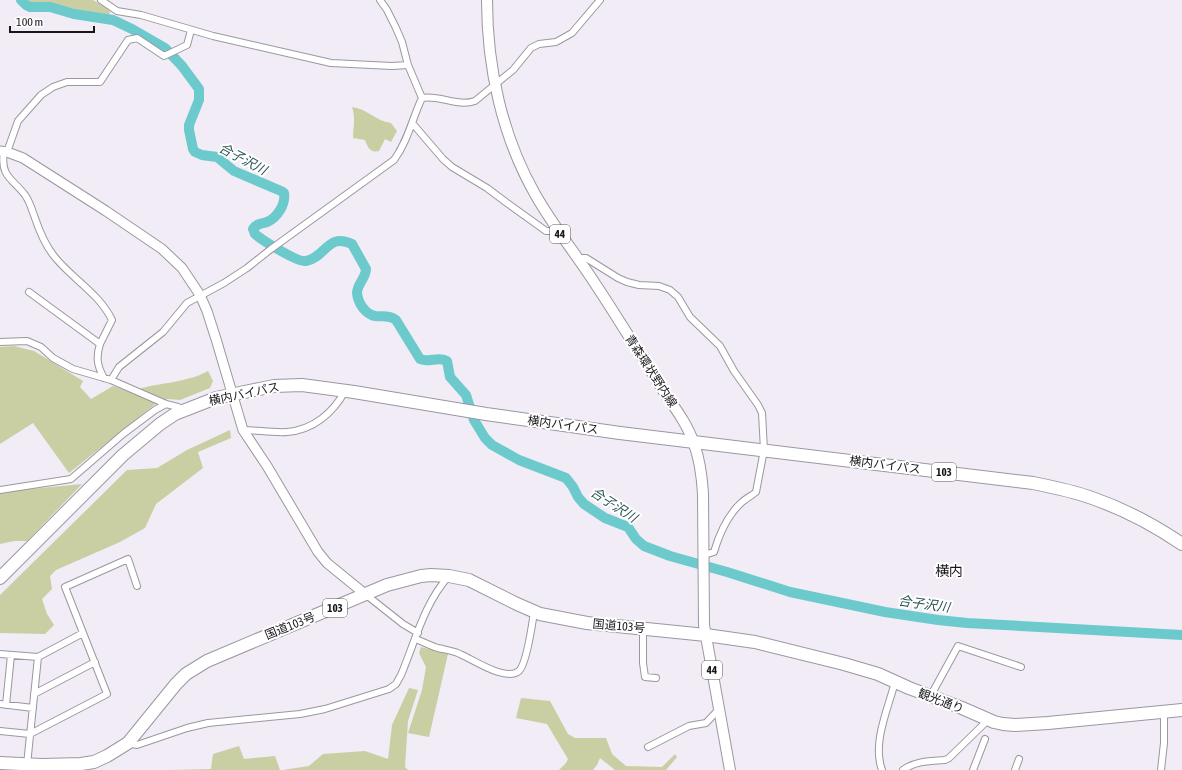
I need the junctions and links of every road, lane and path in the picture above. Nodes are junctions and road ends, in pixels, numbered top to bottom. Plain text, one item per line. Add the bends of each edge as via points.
1 (101, 0) edge
2 (380, 0) edge
3 (487, 0) edge
4 (600, 0) edge
5 (191, 30) junction
6 (408, 65) junction
7 (496, 84) junction
8 (422, 98) junction
9 (413, 124) junction
10 (4, 151) edge
11 (558, 231) junction
12 (576, 258) junction
13 (29, 292) dead end
14 (200, 295) junction
15 (0, 342) edge
16 (100, 344) junction
17 (104, 378) junction
18 (111, 380) junction
19 (345, 391) junction
20 (233, 395) junction
21 (166, 404) junction
22 (185, 410) junction
23 (243, 430) junction
24 (694, 443) junction
25 (764, 450) junction
26 (0, 490) edge
27 (1182, 544) edge
28 (704, 556) junction
29 (449, 576) junction
30 (0, 578) edge
31 (137, 586) dead end
32 (365, 594) junction
33 (534, 612) junction
34 (643, 628) junction
35 (83, 633) junction
36 (706, 635) junction
37 (417, 636) junction
38 (0, 654) edge
39 (11, 654) junction
40 (38, 657) junction
41 (95, 662) junction
42 (1021, 667) dead end
43 (656, 678) dead end
44 (895, 682) junction
45 (34, 694) junction
46 (930, 697) junction
47 (3, 705) edge
48 (33, 708) junction
49 (719, 708) junction
50 (1182, 710) edge
51 (1164, 711) junction
52 (988, 720) junction
53 (0, 731) edge
54 (30, 734) junction
55 (985, 739) dead end
56 (128, 743) junction
57 (648, 747) dead end
58 (1019, 759) dead end
59 (0, 763) edge
60 (27, 764) junction
61 (730, 770) edge
62 (882, 770) edge
63 (902, 770) edge
64 (973, 770) edge
65 (1015, 770) edge
66 (1161, 770) edge

1 - 5 street via 117,11 141,14
2 - 6 street via 396,28
3 - 7 main road, 青森環状野内線 / 44 via 488,38
4 - 7 street via 572,33 556,42 539,44 531,48 513,70
5 - 6 street via 331,63
5 - 10 street via 187,45 164,56 137,38 128,40 100,82 68,82 53,87 41,95 18,121
6 - 8 street
7 - 8 street via 468,104
7 - 11 main road, 青森環状野内線 / 44 via 514,149 535,194
8 - 9 street
9 - 11 street via 452,167 487,188 546,232
9 - 14 street via 394,160 247,268
10 - 14 street via 19,156 162,249 182,268
10 - 16 street via 3,169 26,196 53,256 88,288 109,313 112,320
11 - 12 main road, 青森環状野内線 / 44
12 - 24 main road, 青森環状野内線 / 44 via 680,414
12 - 25 street via 586,258 627,282 660,286 678,297 690,317 720,346 758,405 762,413
13 - 16 street
14 - 18 street via 187,303 163,332 119,367
14 - 20 street
15 - 17 street via 27,341 41,347 53,358 72,369
16 - 17 street via 97,356
17 - 18 street
18 - 21 street
19 - 20 highway, 横内バイパス / 103 via 302,384 274,386
19 - 23 street via 339,403 313,425 286,432
19 - 24 highway, 横内バイパス / 103
20 - 22 highway, 横内バイパス / 103 via 216,398
20 - 23 street
21 - 22 street
21 - 26 street via 123,434 71,479
22 - 30 highway, 横内バイパス / 103 via 160,424 123,455
23 - 32 street via 318,552 327,563
24 - 25 highway, 横内バイパス / 103
24 - 28 main road, 青森環状野内線 / 44 via 702,475
25 - 27 highway, 横内バイパス / 103 via 1006,478 1067,490 1126,511
25 - 28 street via 756,492 741,503 723,527 714,552
28 - 36 main road, 青森環状野内線 / 44
29 - 32 highway, 国道103号 / 103 via 431,575 407,579
29 - 33 highway, 国道103号 / 103 via 469,580
29 - 37 street via 430,602
31 - 35 street via 128,559 65,587
32 - 37 street
32 - 56 highway, 国道103号 / 103 via 194,668 176,684
33 - 34 highway, 国道103号 / 103 via 587,623
33 - 37 street via 524,662 516,673 496,671 462,654 437,648
34 - 36 highway, 国道103号 / 103
34 - 43 street via 645,677
35 - 40 street
35 - 41 street
36 - 44 highway, 観光通り / 103 via 755,642 844,664
36 - 49 main road, 青森環状野内線 / 44
37 - 56 street via 401,675 396,684 389,689 325,709 208,723 137,745
38 - 39 street
39 - 40 street
39 - 47 street
40 - 45 street
41 - 45 street
41 - 54 street via 107,694
42 - 46 street via 958,646
44 - 46 highway, 観光通り / 103
44 - 62 street via 880,742 879,759
45 - 48 street
46 - 52 highway, 観光通り / 103
47 - 48 street
48 - 54 street
49 - 57 street via 706,723 690,726
49 - 61 main road, 青森環状野内線 / 44
50 - 51 highway, 観光通り / 103
51 - 52 highway, 観光通り / 103 via 1015,725
51 - 66 street
52 - 63 street via 949,758 918,762
53 - 54 street
54 - 60 street
55 - 64 street
56 - 60 highway, 国道103号 / 103 via 94,762
58 - 65 street
59 - 60 highway, 国道103号 / 103

